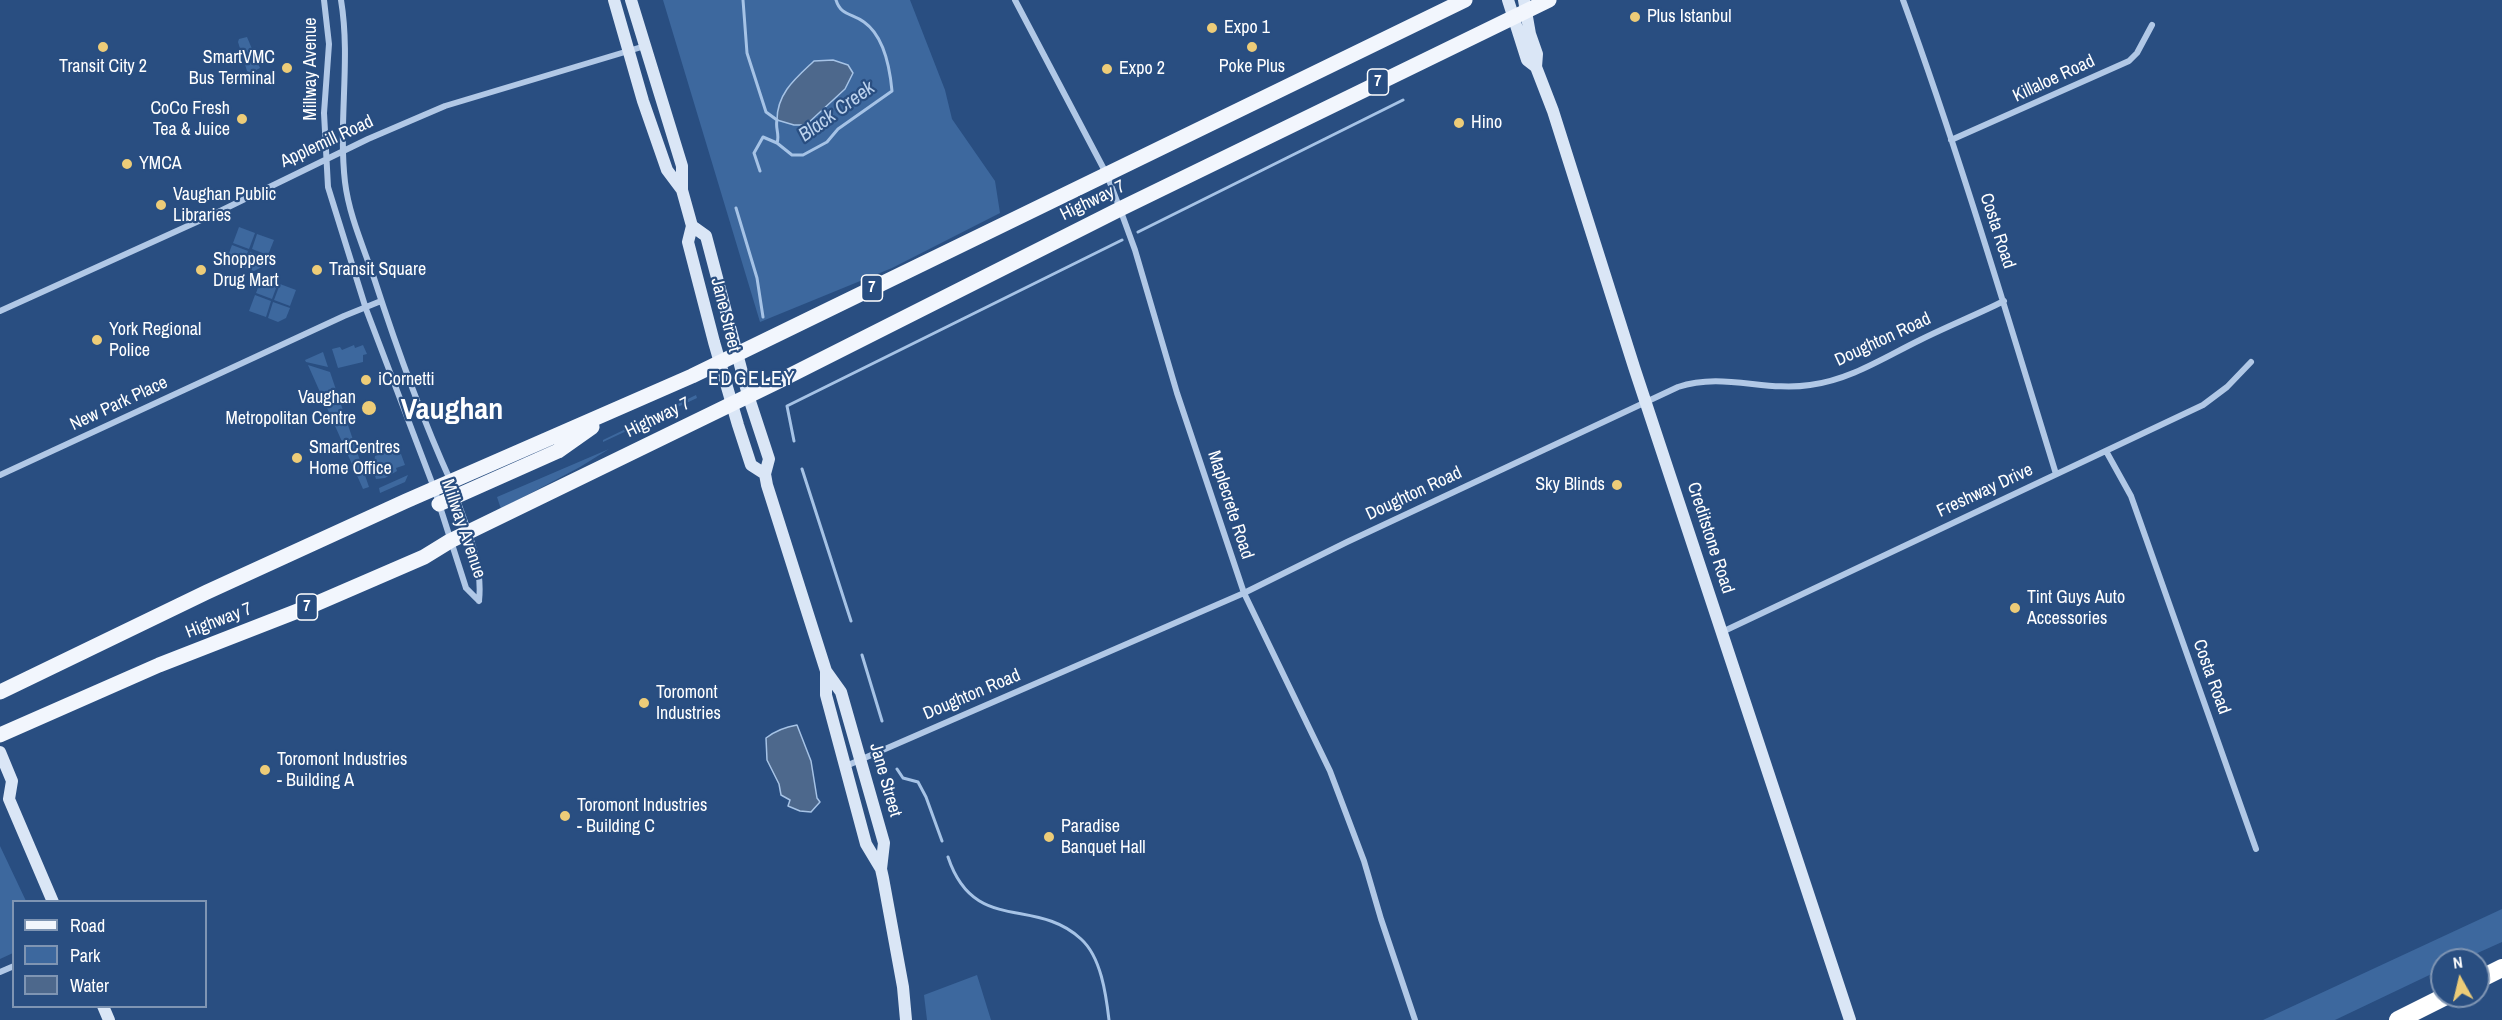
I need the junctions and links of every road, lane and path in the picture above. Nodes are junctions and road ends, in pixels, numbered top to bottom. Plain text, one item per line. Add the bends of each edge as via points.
1 (324, 0) edge
2 (341, 0) edge
3 (614, 0) edge
4 (631, 0) edge
5 (1015, 0) edge
6 (1465, 0) edge
7 (1508, 0) edge
8 (1549, 0) edge
9 (1903, 0) edge
10 (1521, 10) edge
11 (2152, 25) dead end
12 (645, 46) junction
13 (629, 50) junction
14 (1951, 140) junction
15 (343, 151) junction
16 (328, 158) junction
17 (1107, 175) junction
18 (682, 190) junction
19 (1120, 209) junction
20 (692, 226) junction
21 (381, 301) junction
22 (2004, 301) junction
23 (366, 309) junction
24 (0, 311) edge
25 (737, 352) junction
26 (719, 361) junction
27 (2251, 362) dead end
28 (748, 395) junction
29 (731, 402) junction
30 (1646, 402) junction
31 (620, 409) junction
32 (2106, 451) junction
33 (765, 474) junction
34 (2056, 474) junction
35 (0, 475) edge
36 (450, 481) junction
37 (434, 488) junction
38 (456, 496) junction
39 (439, 504) junction
40 (469, 533) junction
41 (450, 541) junction
42 (1244, 593) junction
43 (1722, 632) junction
44 (826, 671) junction
45 (0, 692) edge
46 (0, 735) edge
47 (0, 752) edge
48 (861, 760) junction
49 (846, 766) junction
50 (5, 796) edge
51 (2256, 849) dead end
52 (881, 869) junction
53 (52, 900) edge
54 (2430, 1004) edge
55 (906, 1020) edge
56 (1415, 1020) edge
57 (1850, 1020) edge
58 (2398, 1020) edge

1 - 16 street, Millway Avenue via 329,44 324,113
2 - 15 street, Millway Avenue via 345,25
3 - 13 main road, Jane Street
4 - 12 main road, Jane Street
5 - 17 street, Maplecrete Road
6 - 17 main road, Highway 7 / 7
7 - 10 main road, Creditstone Road
8 - 10 main road, Highway 7 / 7
9 - 14 street, Costa Road
10 - 19 main road, Highway 7 / 7
10 - 30 main road, Creditstone Road via 1527,60 1536,67 1553,111
11 - 14 street, Killaloe Road via 2129,61
12 - 13 street, Applemill Road
12 - 18 main road, Jane Street via 682,166
13 - 15 street, Applemill Road via 445,106
13 - 18 main road, Jane Street via 667,170
14 - 22 street, Costa Road
15 - 16 street, Applemill Road
15 - 21 street, Millway Avenue via 352,215
16 - 23 street, Millway Avenue via 328,187
16 - 24 street, Applemill Road
17 - 19 street, Maplecrete Road
17 - 25 main road, Highway 7 / 7
18 - 20 main road, Jane Street
19 - 28 main road, Highway 7 / 7
19 - 42 street, Maplecrete Road
20 - 25 main road, Jane Street via 706,236
20 - 26 main road, Jane Street via 688,242
21 - 23 street, New Park Place
21 - 36 street, Millway Avenue
22 - 30 street, Doughton Road via 1857,372 1814,385 1704,381 1678,387
22 - 34 street, Costa Road
23 - 35 street, New Park Place
23 - 37 street, Millway Avenue
25 - 26 main road, Highway 7 / 7
25 - 28 main road, Jane Street
26 - 29 main road, Jane Street
26 - 31 main road, Highway 7 / 7
27 - 32 street, Freshway Drive via 2204,405
28 - 29 main road, Highway 7 / 7
28 - 33 main road, Jane Street via 769,459
29 - 33 main road, Jane Street via 751,465
29 - 40 main road, Highway 7 / 7
30 - 42 street, Doughton Road
30 - 43 main road, Creditstone Road
31 - 36 main road, Highway 7 / 7
31 - 38 main road via 558,451
32 - 34 street, Freshway Drive
32 - 51 street, Costa Road via 2131,496
33 - 44 main road, Jane Street
34 - 43 street, Freshway Drive
36 - 37 main road, Highway 7 / 7
36 - 38 street, Millway Avenue
37 - 39 street, Millway Avenue
37 - 45 main road, Highway 7 / 7
38 - 39 main road
38 - 40 street, Millway Avenue
39 - 41 street, Millway Avenue
40 - 41 main road, Highway 7 / 7
40 - 41 street, Millway Avenue via 481,583 479,601 466,588
41 - 46 main road, Highway 7 / 7 via 404,566 159,665
42 - 48 street, Doughton Road
42 - 56 street, Maplecrete Road via 1330,771 1364,861
43 - 57 main road, Creditstone Road
44 - 48 main road, Jane Street via 841,692
44 - 49 main road, Jane Street via 826,695
47 - 50 main road via 12,781
48 - 49 street, Doughton Road
48 - 52 main road, Jane Street via 884,843
49 - 52 main road, Jane Street via 866,844
50 - 53 main road
52 - 55 main road, Jane Street
54 - 58 highway

